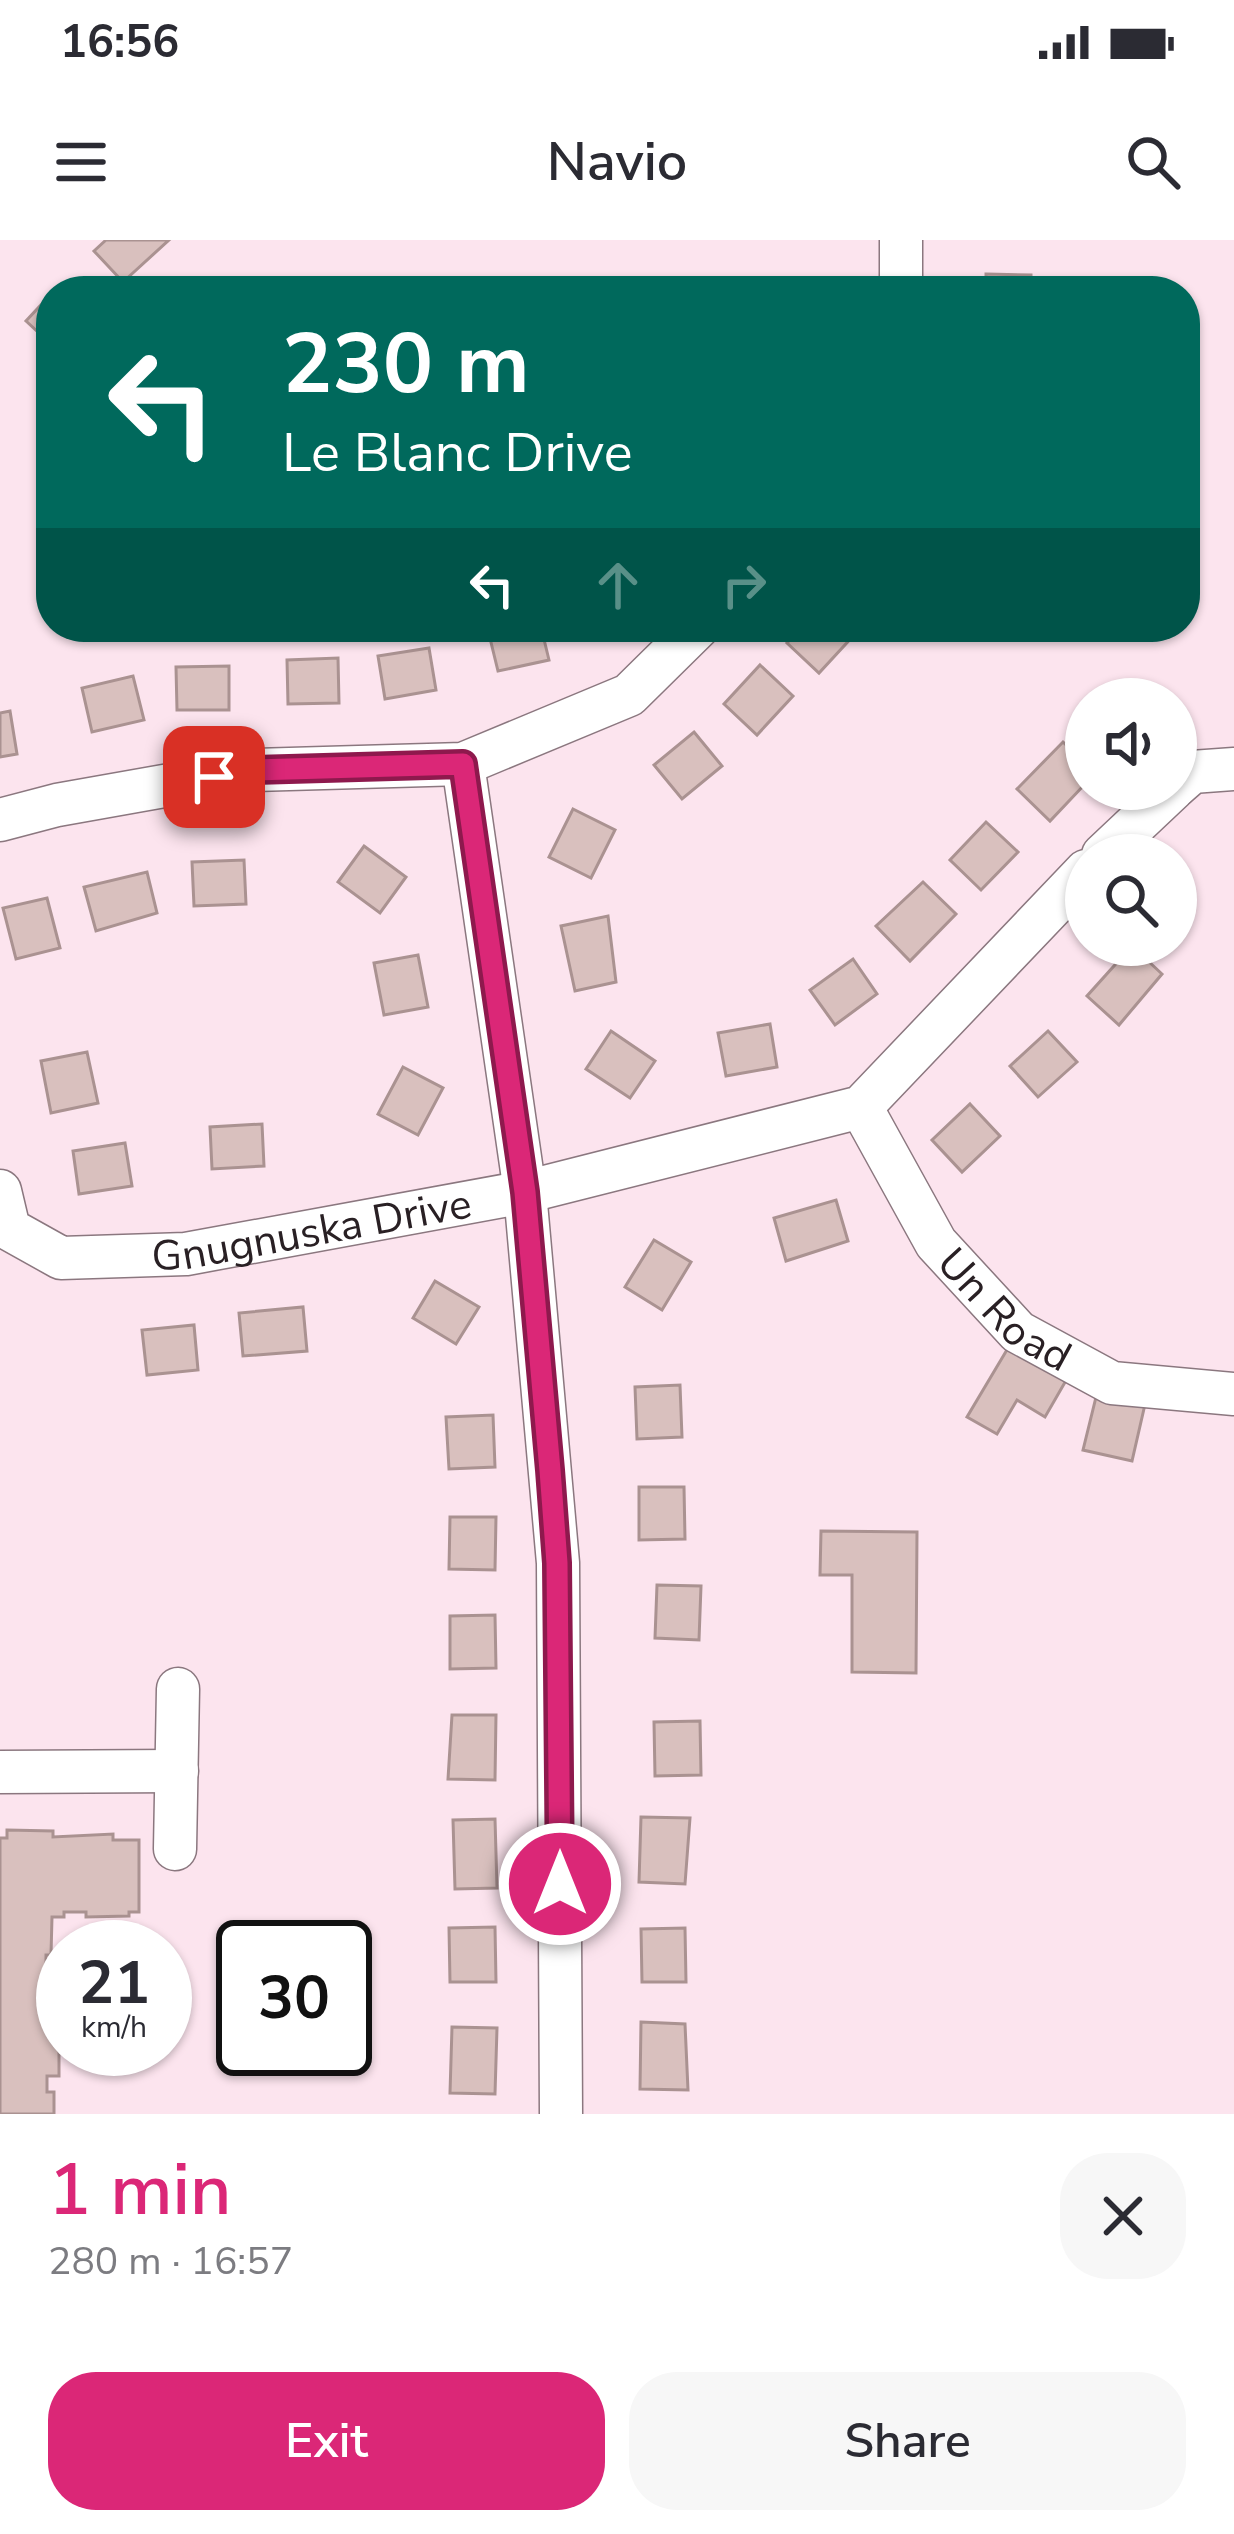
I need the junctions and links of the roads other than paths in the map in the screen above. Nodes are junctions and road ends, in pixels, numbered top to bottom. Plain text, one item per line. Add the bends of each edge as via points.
1 (902, 240) edge
2 (901, 276) edge
3 (683, 642) edge
4 (463, 764) junction
5 (1234, 769) edge
6 (1197, 772) edge
7 (1151, 810) edge
8 (0, 820) edge
9 (1126, 834) edge
10 (1065, 893) edge
11 (861, 1106) junction
12 (525, 1192) junction
13 (5, 1210) edge
14 (1234, 1394) edge
15 (178, 1689) dead end
16 (177, 1771) junction
17 (0, 1772) edge
18 (176, 1849) dead end
19 (561, 2114) edge

1 - 2 street
3 - 4 street via 629,695
4 - 8 street via 254,770
4 - 12 street
5 - 6 street
7 - 9 street
10 - 11 street
11 - 12 street, Gnugnuska Drive
11 - 14 street, Un Road via 936,1243 1018,1332 1112,1383
12 - 13 street, Gnugnuska Drive via 186,1254 61,1258
12 - 19 street via 557,1563
15 - 16 street
16 - 17 street
16 - 18 street

